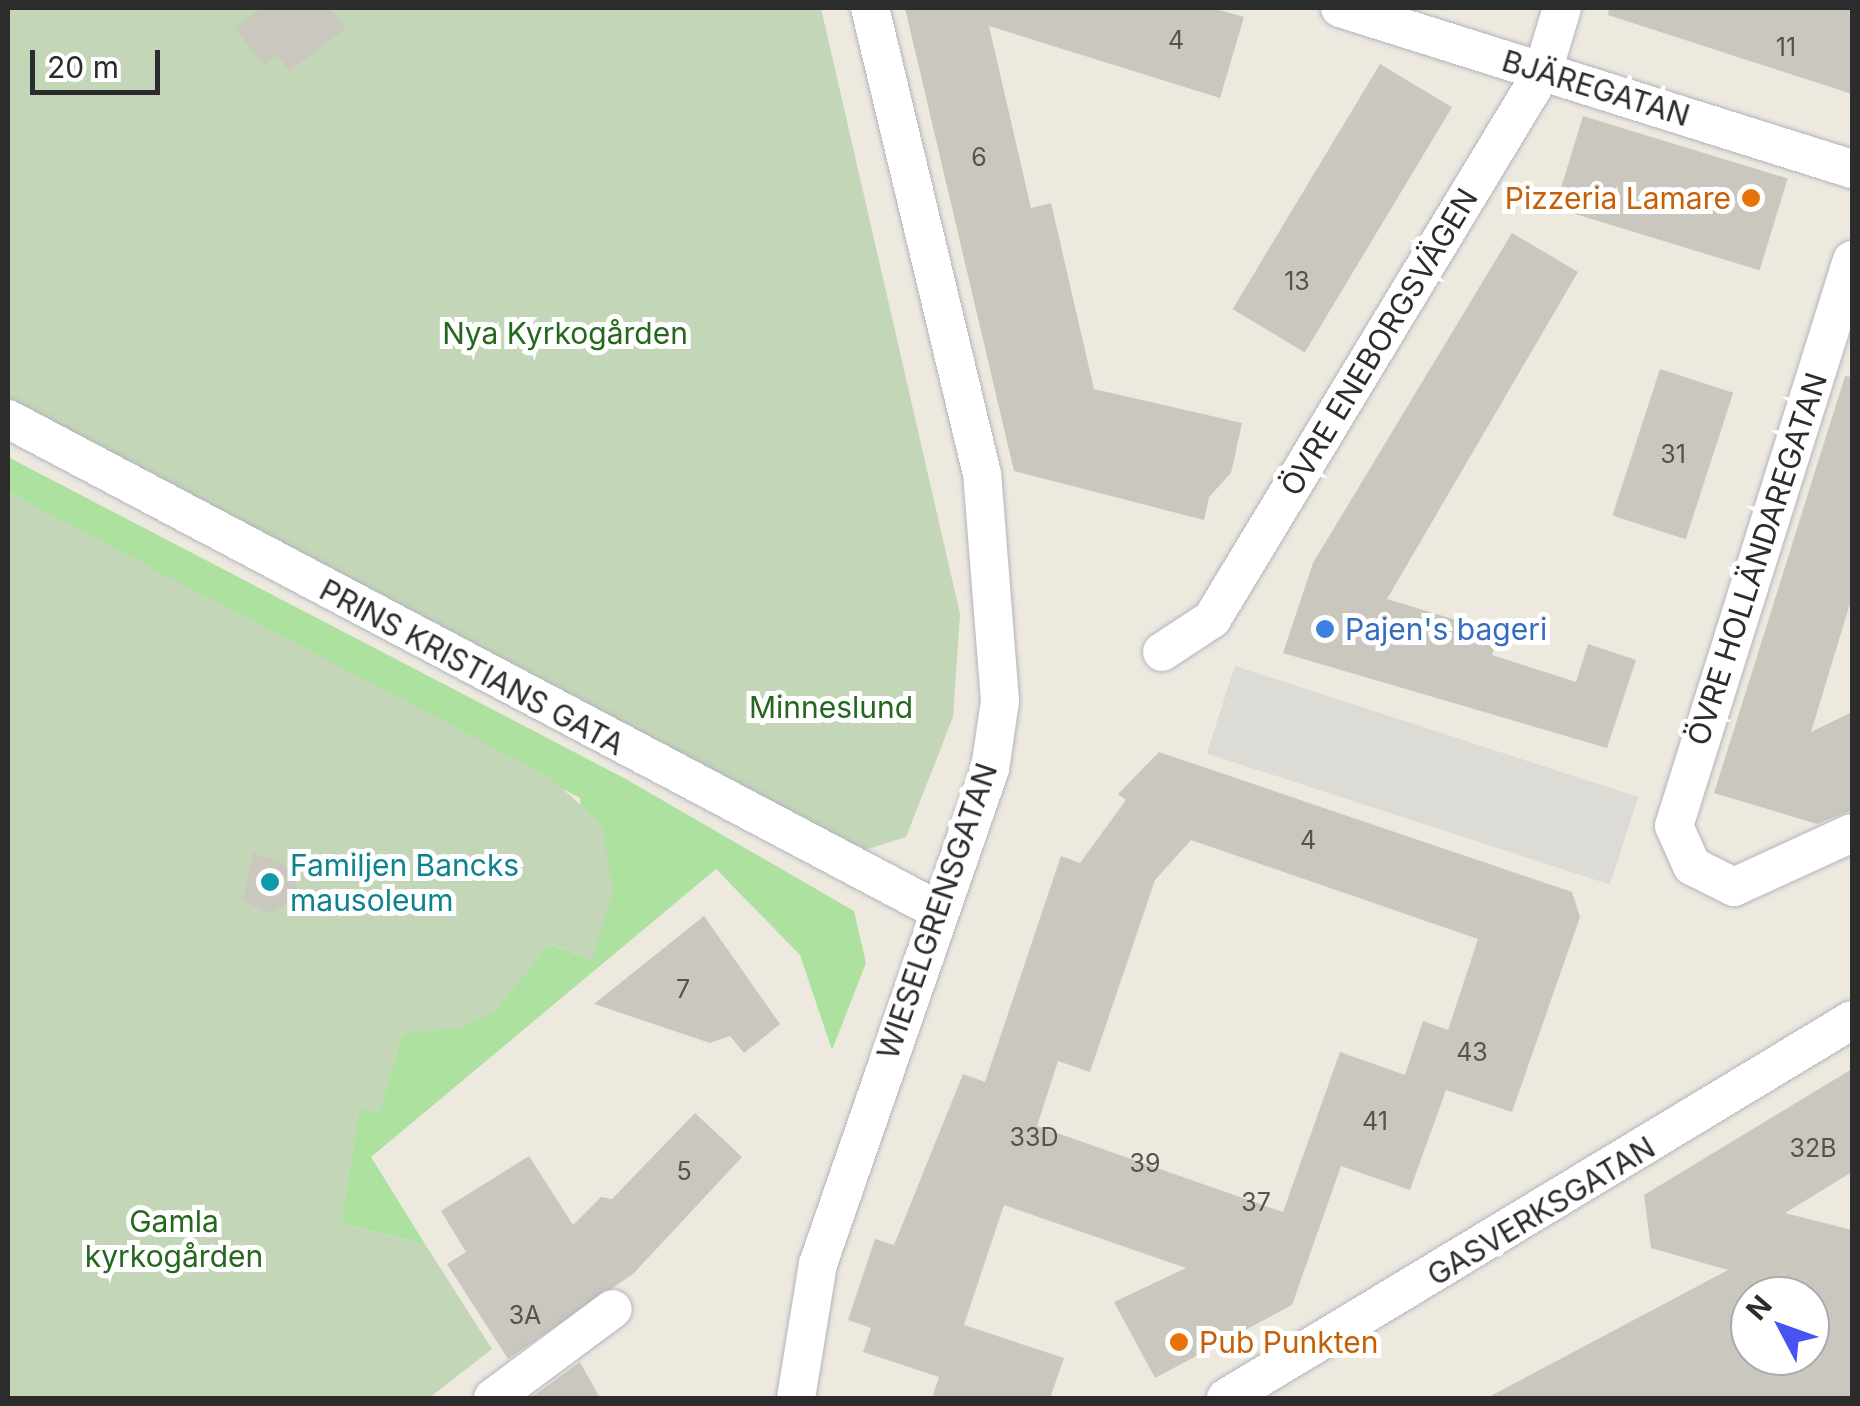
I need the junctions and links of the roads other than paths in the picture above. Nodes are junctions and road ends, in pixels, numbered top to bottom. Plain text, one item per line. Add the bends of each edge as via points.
1 (870, 8) edge
2 (1340, 8) edge
3 (1562, 8) edge
4 (1542, 71) junction
5 (1852, 168) edge
6 (1852, 260) edge
7 (8, 419) edge
8 (1162, 652) dead end
9 (1852, 833) edge
10 (938, 911) junction
11 (1852, 1020) edge
12 (613, 1309) dead end
13 (493, 1398) edge
14 (796, 1398) edge
15 (1226, 1398) edge

1 - 10 street, WIESELGRENSGATAN via 950,318 1002,637 990,768
2 - 4 street, BJÄREGATAN
3 - 4 street, ÖVRE ENEBORGSVÄGEN
4 - 5 street, BJÄREGATAN
4 - 8 street, ÖVRE ENEBORGSVÄGEN via 1212,619
6 - 9 street, ÖVRE HOLLÄNDAREGATAN via 1679,800 1680,850 1734,887
7 - 10 street, PRINS KRISTIANS GATA
10 - 14 street, WIESELGRENSGATAN via 818,1264
11 - 15 street, GASVERKSGATAN
12 - 13 street

